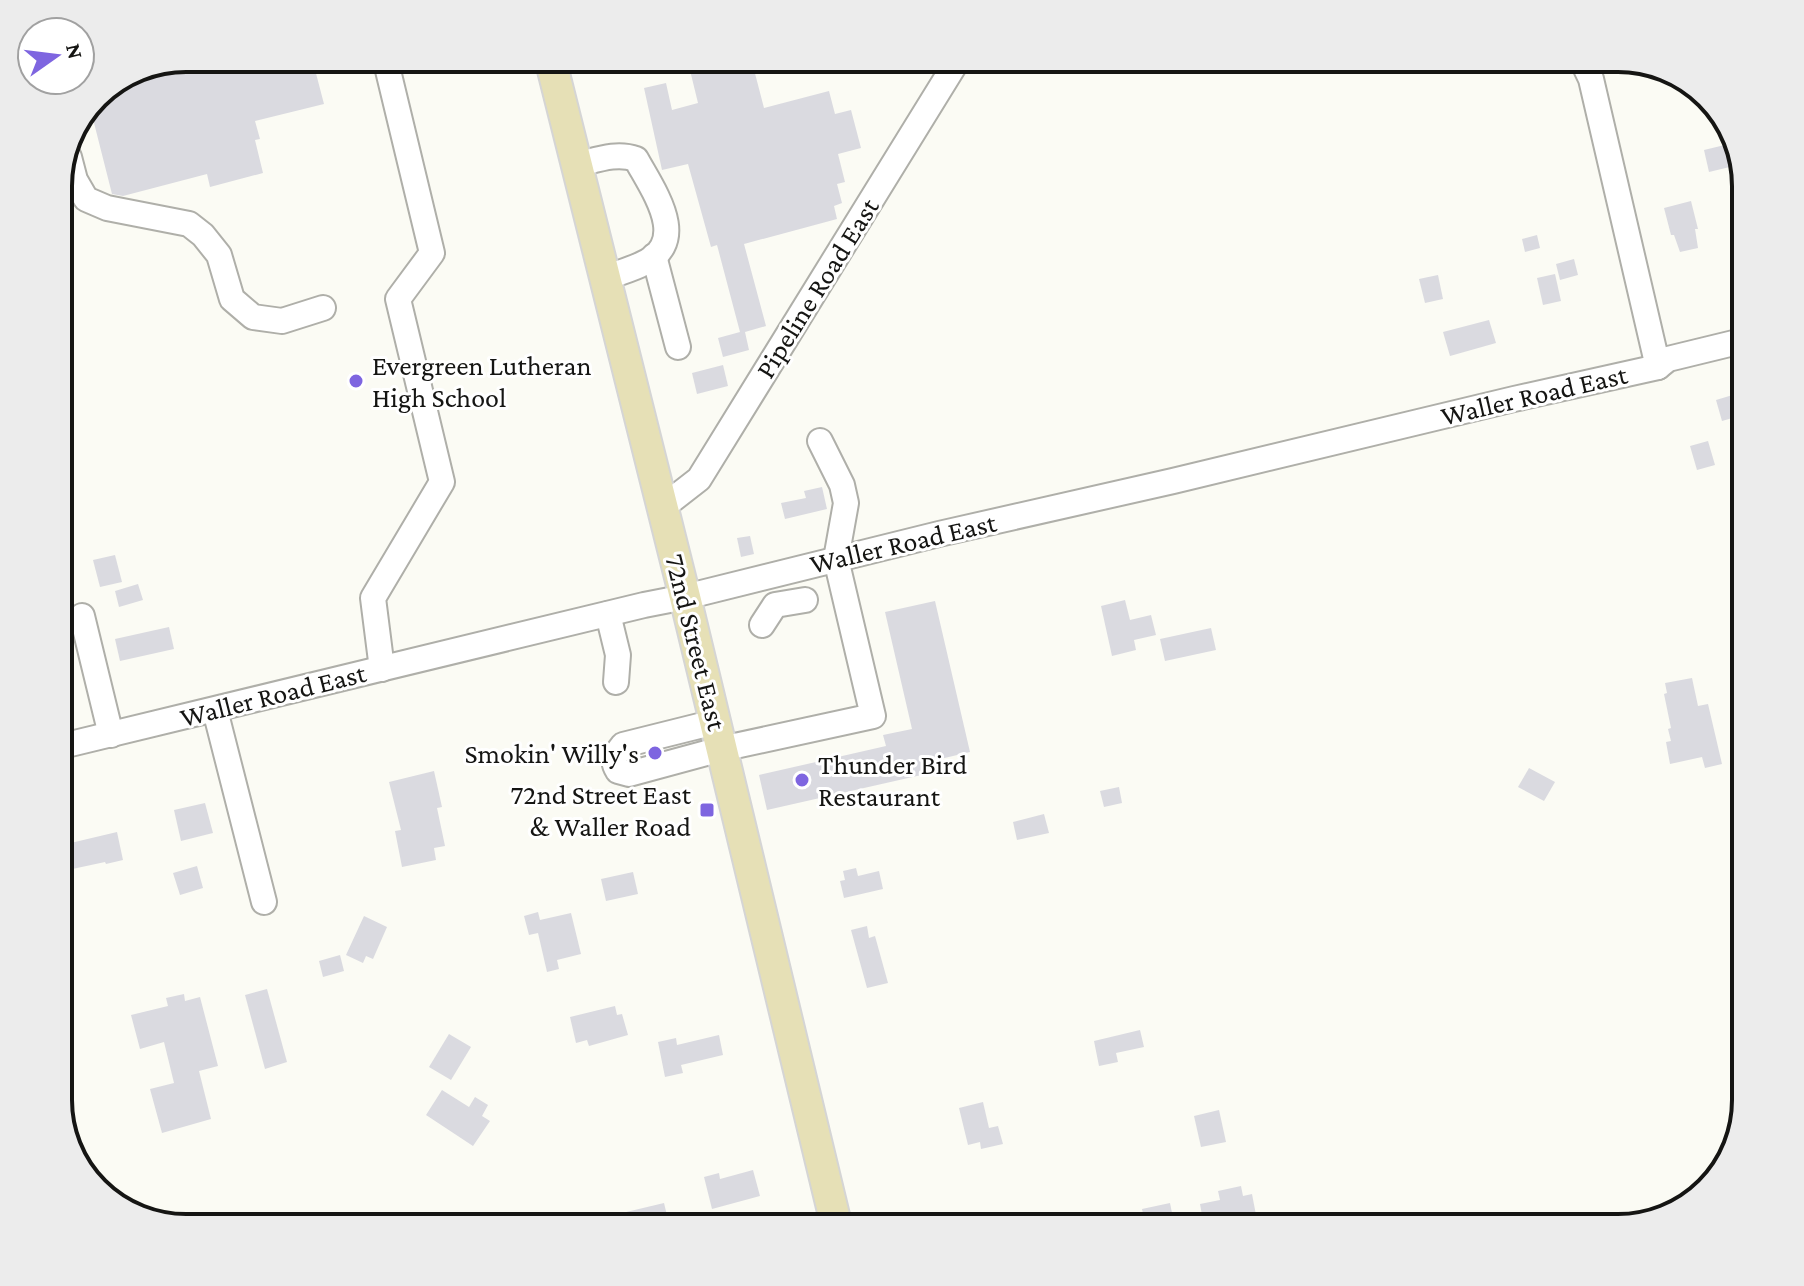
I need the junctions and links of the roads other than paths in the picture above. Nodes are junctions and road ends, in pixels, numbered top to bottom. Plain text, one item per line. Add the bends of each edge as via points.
1 (388, 72) edge
2 (553, 72) edge
3 (950, 72) edge
4 (1588, 72) edge
5 (576, 165) junction
6 (73, 173) edge
7 (654, 256) junction
8 (604, 278) junction
9 (323, 308) dead end
10 (1732, 343) edge
11 (678, 347) dead end
12 (1658, 367) junction
13 (820, 441) dead end
14 (663, 507) junction
15 (836, 559) junction
16 (685, 597) junction
17 (805, 600) dead end
18 (608, 614) junction
19 (82, 616) dead end
20 (762, 625) dead end
21 (382, 669) junction
22 (616, 682) dead end
23 (215, 710) junction
24 (111, 735) junction
25 (718, 736) junction
26 (72, 744) edge
27 (264, 902) dead end
28 (834, 1214) edge

1 - 21 street via 432,253 398,299 442,482 373,598
2 - 5 main road, 72nd Street East
3 - 14 street, Pipeline Road East via 699,479
4 - 12 street
5 - 7 street via 611,156 636,159 662,207 668,236
5 - 8 main road, 72nd Street East
6 - 9 street via 86,199 189,224 203,235 219,255 232,299 253,317 282,321
7 - 8 street
7 - 11 street
8 - 14 main road, 72nd Street East
10 - 12 street, Waller Road East via 1668,359
12 - 15 street, Waller Road East
13 - 15 street via 846,503
14 - 16 main road, 72nd Street East
15 - 16 street, Waller Road East
15 - 25 street via 873,716
16 - 18 street, Waller Road East
16 - 25 main road, 72nd Street East
17 - 20 street via 775,605
18 - 21 street, Waller Road East
18 - 22 street via 618,655
19 - 24 street
21 - 23 street, Waller Road East
23 - 24 street, Waller Road East
23 - 27 street
24 - 26 street, Waller Road East
25 - 28 main road, 72nd Street East

